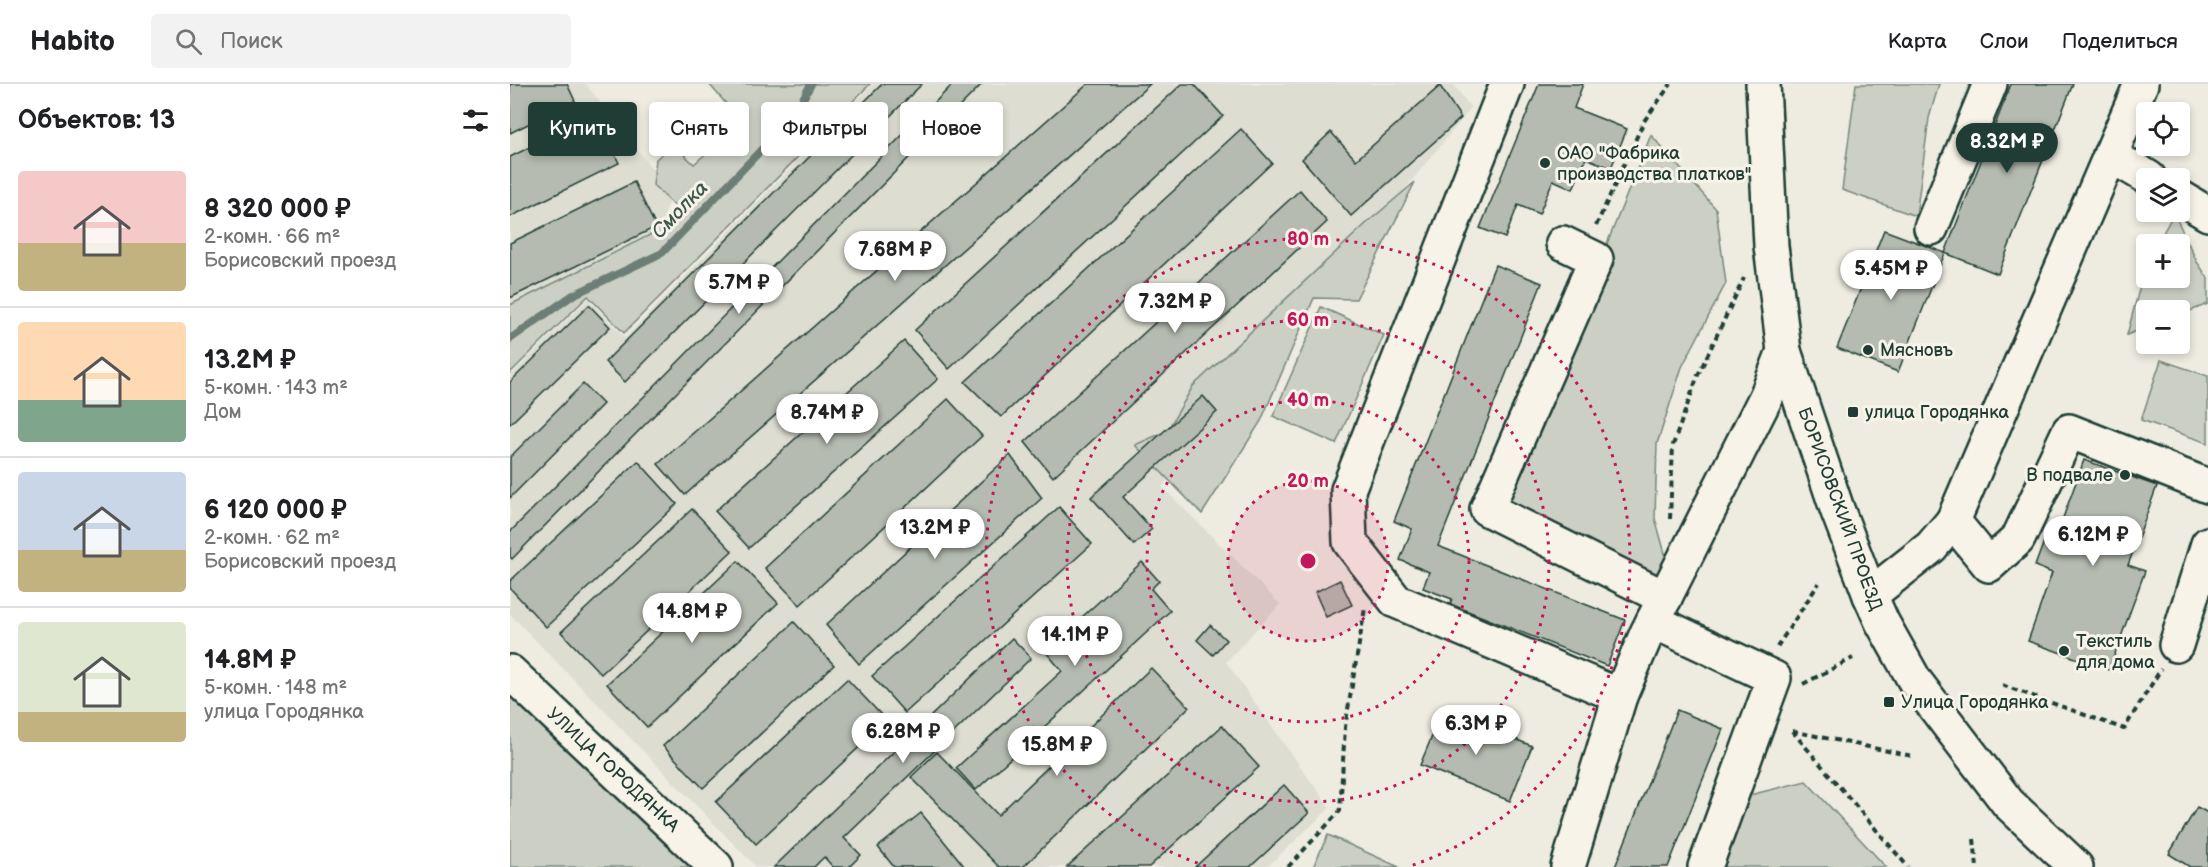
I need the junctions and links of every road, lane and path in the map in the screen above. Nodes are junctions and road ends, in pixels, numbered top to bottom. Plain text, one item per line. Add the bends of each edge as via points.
1 (1507, 84) edge
2 (1671, 84) edge
3 (1763, 84) edge
4 (1990, 84) edge
5 (2141, 84) edge
6 (2110, 155) junction
7 (2136, 170) edge
8 (2190, 203) edge
9 (2208, 214) edge
10 (1931, 228) dead end
11 (1573, 248) joint
12 (1747, 271) dead end
13 (1784, 351) junction
14 (2208, 486) edge
15 (1953, 521) junction
16 (1671, 524) dead end
17 (2208, 544) edge
18 (1372, 569) junction
19 (1819, 583) dead end
20 (1870, 595) junction
21 (1659, 609) junction
22 (2176, 645) joint
23 (1853, 658) dead end
24 (510, 672) edge
25 (2002, 684) dead end
26 (1620, 696) junction
27 (1761, 699) junction
28 (1792, 731) junction
29 (1912, 756) dead end
30 (1974, 839) dead end
31 (716, 867) edge
32 (1288, 867) edge
33 (1568, 867) edge
34 (1705, 867) edge
35 (1908, 867) edge
36 (1977, 867) edge
37 (2076, 867) edge

1 - 18 street via 1348,490 1350,543
2 - 11 path via 1644,121
3 - 13 street, БОРИСОВСКИЙ ПРОЕЗД via 1772,246
4 - 10 street
5 - 6 street
6 - 7 street
6 - 15 street
8 - 9 street
11 - 21 street via 1596,259 1487,509
12 - 16 path via 1698,375 1673,445 1668,513
13 - 20 street, БОРИСОВСКИЙ ПРОЕЗД
13 - 21 street via 1767,395
14 - 15 street via 2069,431 2018,540 1989,565
15 - 20 street via 1931,547
17 - 22 street
18 - 26 street via 1396,602
18 - 32 path via 1345,727 1340,811
19 - 27 path
20 - 37 street, БОРИСОВСКИЙ ПРОЕЗД via 1915,681 2008,803
21 - 26 street
21 - 27 street
22 - 25 path via 2124,729
23 - 27 path
24 - 31 street, УЛИЦА ГОРОДЯНКА
26 - 33 street
27 - 28 path
27 - 34 street
28 - 29 path
28 - 35 path
30 - 36 path

